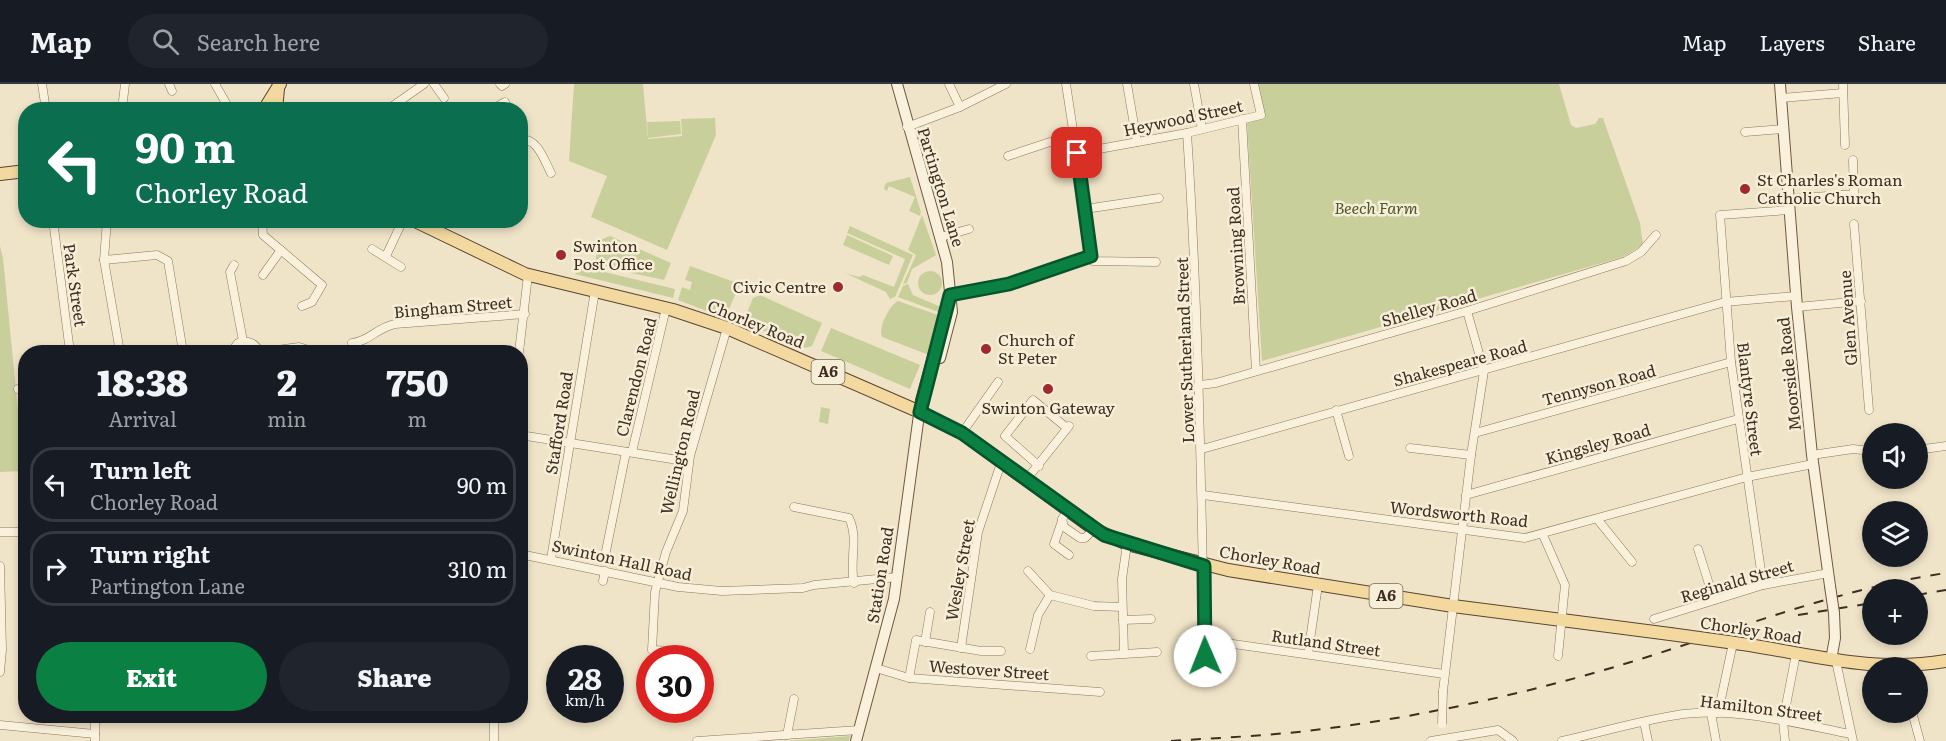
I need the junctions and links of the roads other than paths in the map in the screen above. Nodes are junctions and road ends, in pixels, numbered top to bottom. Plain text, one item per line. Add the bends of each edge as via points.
1 (42, 84) edge
2 (125, 84) edge
3 (215, 84) edge
4 (279, 84) edge
5 (424, 84) edge
6 (434, 84) edge
7 (500, 84) edge
8 (505, 84) edge
9 (897, 84) edge
10 (949, 84) edge
11 (1003, 84) edge
12 (1066, 84) edge
13 (1127, 84) edge
14 (1194, 84) edge
15 (1254, 84) edge
16 (1780, 84) edge
17 (1843, 88) edge
18 (444, 98) dead end
19 (1781, 98) junction
20 (123, 101) dead end
21 (45, 102) edge
22 (225, 102) edge
23 (269, 102) edge
24 (277, 102) edge
25 (398, 102) edge
26 (960, 107) junction
27 (1242, 119) junction
28 (907, 128) junction
29 (1202, 129) junction
30 (1783, 129) junction
31 (1745, 132) dead end
32 (1187, 133) junction
33 (528, 140) edge
34 (1141, 142) junction
35 (1075, 143) junction
36 (1845, 145) dead end
37 (1077, 153) junction
38 (1008, 156) dead end
39 (1853, 160) dead end
40 (18, 172) edge
41 (551, 173) dead end
42 (0, 174) edge
43 (1160, 198) dead end
44 (1788, 205) junction
45 (1085, 209) junction
46 (1854, 224) dead end
47 (54, 228) edge
48 (106, 228) edge
49 (263, 228) edge
50 (400, 228) edge
51 (427, 228) edge
52 (436, 228) edge
53 (969, 229) dead end
54 (434, 232) junction
55 (1656, 235) dead end
56 (941, 237) junction
57 (372, 249) dead end
58 (281, 250) junction
59 (386, 256) junction
60 (1092, 258) junction
61 (104, 260) junction
62 (1156, 262) dead end
63 (234, 265) dead end
64 (401, 267) dead end
65 (263, 275) dead end
66 (528, 275) junction
67 (595, 291) junction
68 (950, 297) junction
69 (1861, 301) junction
70 (1725, 302) junction
71 (1796, 302) junction
72 (302, 306) dead end
73 (666, 308) junction
74 (1467, 311) junction
75 (525, 314) junction
76 (727, 328) junction
77 (243, 341) junction
78 (352, 343) dead end
79 (69, 345) edge
80 (119, 345) edge
81 (182, 345) edge
82 (237, 345) edge
83 (254, 345) edge
84 (520, 345) edge
85 (1731, 362) junction
86 (1256, 371) junction
87 (1484, 371) junction
88 (998, 382) dead end
89 (1200, 385) junction
90 (1336, 410) junction
91 (1869, 410) dead end
92 (920, 412) junction
93 (1738, 419) junction
94 (962, 433) junction
95 (1474, 433) junction
96 (528, 436) edge
97 (569, 443) junction
98 (1946, 446) edge
99 (1202, 448) junction
100 (1410, 448) dead end
101 (1928, 448) edge
102 (1862, 450) edge
103 (629, 452) junction
104 (1471, 455) junction
105 (1349, 456) dead end
106 (1813, 459) junction
107 (678, 460) dead end
108 (1001, 463) junction
109 (1039, 465) junction
110 (1747, 477) junction
111 (1026, 480) junction
112 (1203, 495) junction
113 (1466, 495) junction
114 (794, 507) dead end
115 (1065, 515) junction
116 (1598, 520) junction
117 (1462, 531) junction
118 (0, 532) edge
119 (18, 532) edge
120 (1543, 535) junction
121 (1127, 544) junction
122 (1698, 549) dead end
123 (528, 555) edge
124 (1069, 555) dead end
125 (551, 558) junction
126 (1632, 562) dead end
127 (0, 566) edge
128 (1204, 566) junction
129 (604, 570) junction
130 (1028, 571) dead end
131 (1829, 573) junction
132 (898, 577) junction
133 (603, 581) dead end
134 (659, 582) junction
135 (854, 583) junction
136 (1318, 585) junction
137 (1763, 585) junction
138 (1050, 595) junction
139 (1713, 600) junction
140 (1453, 606) junction
141 (1122, 607) junction
142 (930, 612) dead end
143 (1152, 619) dead end
144 (1654, 619) dead end
145 (1123, 620) junction
146 (1562, 621) junction
147 (1204, 640) junction
148 (926, 642) junction
149 (1730, 642) junction
150 (652, 645) edge
151 (961, 648) junction
152 (1030, 649) dead end
153 (1001, 651) dead end
154 (1157, 652) dead end
155 (1124, 653) junction
156 (1308, 654) junction
157 (1796, 654) junction
158 (1091, 656) dead end
159 (1558, 656) dead end
160 (1833, 661) junction
161 (1946, 661) edge
162 (876, 668) junction
163 (0, 672) edge
164 (1205, 672) dead end
165 (1444, 674) junction
166 (909, 678) junction
167 (1100, 692) dead end
168 (794, 699) dead end
169 (1714, 713) junction
170 (1783, 721) junction
171 (1644, 722) junction
172 (494, 723) edge
173 (1915, 723) edge
174 (0, 725) edge
175 (787, 735) junction
176 (857, 736) edge
177 (95, 738) edge
178 (1852, 738) edge
179 (1445, 740) edge
180 (494, 741) edge
181 (698, 741) edge
182 (1431, 741) edge
183 (1513, 741) edge
184 (1562, 741) edge
185 (1648, 741) edge
186 (1716, 741) edge
187 (1785, 741) edge
188 (1920, 741) edge

1 - 21 street
2 - 20 street
3 - 22 street
4 - 23 main road
4 - 24 main road
5 - 25 street
6 - 18 street
7 - 8 street
9 - 28 main road, Partington Lane
10 - 26 street
11 - 26 street
12 - 35 street
13 - 34 street
14 - 29 street
15 - 27 street, Heywood Street via 1260,115
16 - 19 main road, Moorside Road
17 - 19 street
17 - 36 street
19 - 30 main road, Moorside Road
26 - 28 street
27 - 29 street, Heywood Street
27 - 86 street, Browning Road
28 - 56 main road, Partington Lane
29 - 32 street, Heywood Street
30 - 31 street
30 - 44 main road, Moorside Road
32 - 34 street, Heywood Street
32 - 89 street, Lower Sutherland Street
33 - 41 street via 537,146
34 - 37 street, Heywood Street
35 - 37 street
35 - 38 street via 1050,142
37 - 45 street
39 - 44 street via 1854,194
40 - 42 main road
43 - 45 street
44 - 70 street, Blantyre Street via 1720,215
44 - 71 main road, Moorside Road
45 - 60 street
46 - 69 street, Glen Avenue
47 - 79 street, Park Street
48 - 61 street
49 - 58 street via 263,235
50 - 59 street
51 - 54 main road, Chorley Road / A6
52 - 54 street
53 - 56 street
54 - 66 main road, Chorley Road / A6
55 - 74 street, Shelley Road via 1641,252 1626,261
56 - 68 main road, Partington Lane via 949,270
57 - 59 street
58 - 65 street
58 - 72 street via 322,285 312,302
59 - 64 street
60 - 62 street
60 - 68 street via 1009,284
61 - 80 street
61 - 81 street via 157,255 168,261
63 - 77 street via 230,272
66 - 67 main road, Chorley Road / A6
66 - 75 street
67 - 73 main road, Chorley Road / A6
67 - 97 street, Stafford Road
68 - 92 main road, Partington Lane via 950,325 928,400
69 - 71 street, Shakespeare Road
69 - 91 street, Glen Avenue
70 - 71 street, Shakespeare Road
70 - 85 street, Blantyre Street
70 - 87 street, Shakespeare Road
71 - 106 main road, Moorside Road
73 - 76 main road, Chorley Road / A6
73 - 103 street, Clarendon Road
74 - 86 street, Shelley Road
74 - 87 street
75 - 78 street, Bingham Street via 396,324
75 - 84 street
76 - 92 main road, Chorley Road / A6
76 - 134 street, Wellington Road via 690,456 683,511
77 - 82 street
77 - 83 street
85 - 93 street, Blantyre Street
85 - 95 street, Tennyson Road
86 - 89 street, Shelley Road
87 - 90 street, Shakespeare Road
87 - 95 street
88 - 94 street
89 - 99 street, Lower Sutherland Street
90 - 99 street, Shakespeare Road
90 - 105 street
92 - 94 main road, Chorley Road / A6
92 - 132 main road, Station Road
93 - 110 street, Blantyre Street
93 - 113 street, Kingsley Road
94 - 108 main road, Chorley Road / A6
95 - 104 street
96 - 97 street
97 - 103 street
97 - 125 street, Stafford Road
98 - 101 street
99 - 112 street, Lower Sutherland Street
100 - 104 street
102 - 106 street, Wordsworth Road
103 - 107 street
103 - 129 street, Clarendon Road
104 - 113 street
106 - 110 street, Wordsworth Road
106 - 131 main road, Moorside Road
108 - 111 main road, Chorley Road / A6
108 - 151 street, Wesley Street via 978,532
109 - 109 street via 1068,427 1034,400 1005,436
109 - 111 street
110 - 116 street, Wordsworth Road
110 - 137 street, Blantyre Street
111 - 115 main road, Chorley Road / A6
112 - 117 street, Wordsworth Road
112 - 128 street, Lower Sutherland Street
113 - 117 street
114 - 135 street via 849,518 854,531
115 - 121 main road, Chorley Road / A6
115 - 124 street via 1053,544
116 - 120 street, Wordsworth Road
116 - 126 street
117 - 120 street, Wordsworth Road via 1525,538
117 - 140 street
118 - 119 street
120 - 146 street via 1564,579
121 - 128 main road, Chorley Road / A6
121 - 141 street
122 - 139 street
123 - 125 street, Swinton Hall Road
125 - 129 street, Swinton Hall Road
127 - 163 street
128 - 136 main road, Chorley Road / A6
128 - 147 street, Lower Sutherland Street
129 - 133 street, Clarendon Road
129 - 134 street, Swinton Hall Road
130 - 138 street
131 - 137 street, Reginald Street
131 - 160 main road, Moorside Road, bridge via 1834,613
132 - 135 street, Swinton Hall Road
132 - 162 main road, Station Road
134 - 135 street, Swinton Hall Road via 722,591
134 - 150 street, Wellington Road
136 - 140 main road, Chorley Road / A6
136 - 156 street
137 - 139 street, Reginald Street
138 - 141 street via 1095,606
138 - 152 street via 1038,615
139 - 144 street, Reginald Street
140 - 146 main road, Chorley Road / A6
140 - 165 street
141 - 145 street
142 - 148 street
143 - 145 street
145 - 155 street
146 - 149 main road, Chorley Road / A6, bridge
146 - 159 street
147 - 156 street, Rutland Street
147 - 164 street, Lower Sutherland Street
148 - 151 street
148 - 166 street via 916,640
149 - 157 main road, Chorley Road / A6
149 - 169 street
151 - 153 street
154 - 155 street
155 - 158 street
156 - 165 street, Rutland Street
157 - 160 main road, Chorley Road / A6
157 - 170 street
160 - 161 main road, A6 via 1893,667
160 - 178 street
162 - 166 street, Westover Street
162 - 176 main road, Station Road
165 - 179 street, bridge
166 - 167 street, Westover Street
168 - 175 street
169 - 170 street, Hamilton Street
169 - 171 street, Hamilton Street
169 - 186 street
170 - 178 street, Hamilton Street
170 - 187 street
171 - 184 street, Hamilton Street
171 - 185 street
172 - 180 street
173 - 188 street
174 - 177 street
175 - 176 street
175 - 181 street
179 - 182 street
179 - 183 street via 1498,730

